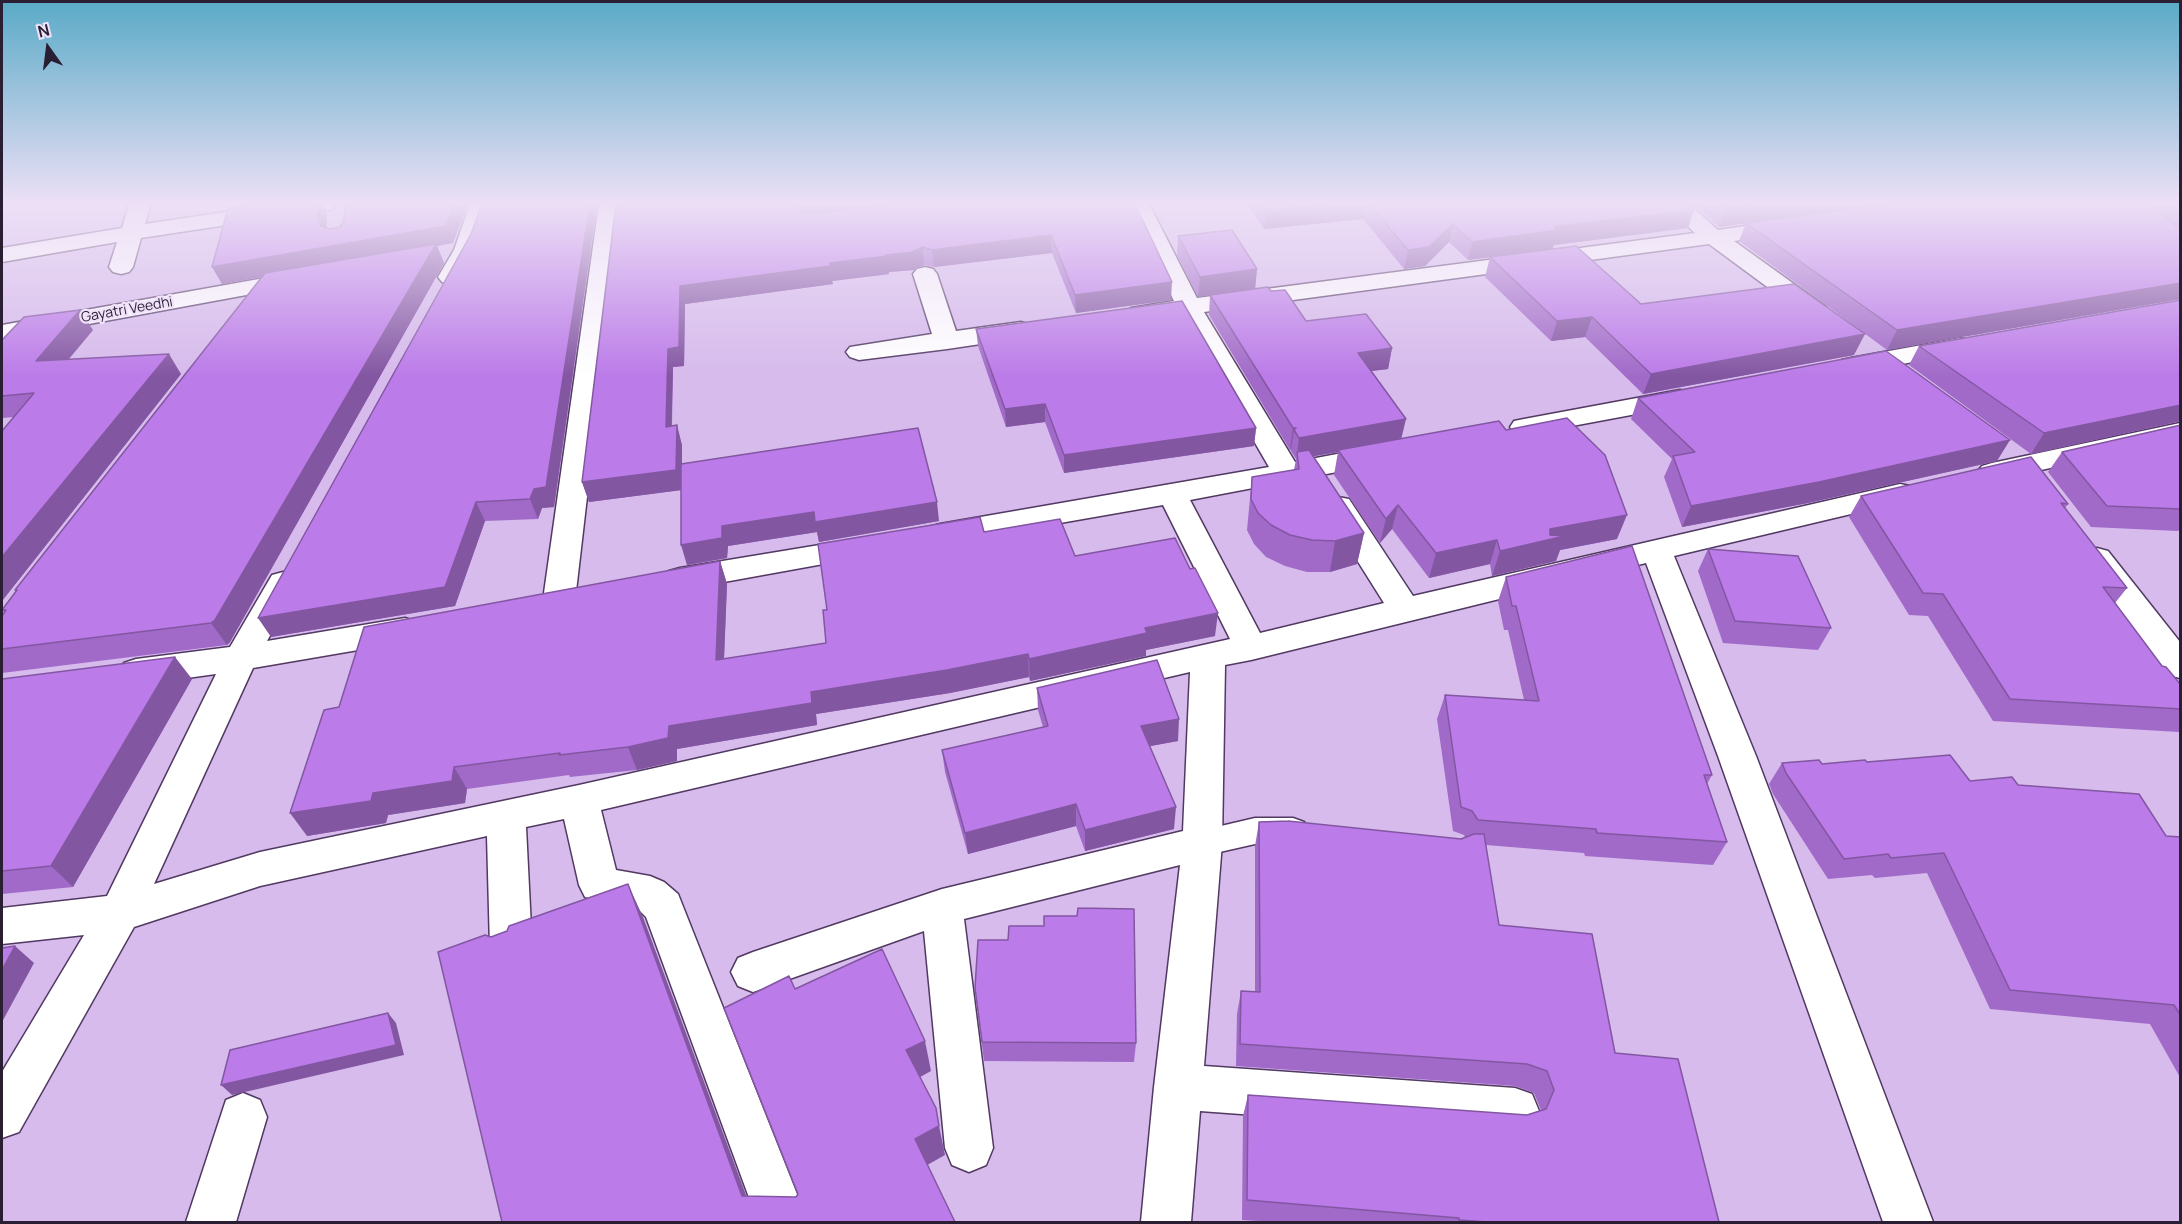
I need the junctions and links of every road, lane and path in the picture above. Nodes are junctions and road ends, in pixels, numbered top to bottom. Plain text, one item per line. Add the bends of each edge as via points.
1 (122, 261) edge
2 (450, 261) edge
3 (603, 261) edge
4 (1166, 261) edge
5 (1533, 261) edge
6 (1747, 261) edge
7 (121, 267) dead end
8 (925, 273) dead end
9 (325, 274) edge
10 (267, 285) junction
11 (437, 302) edge
12 (1189, 307) junction
13 (246, 311) edge
14 (1120, 316) edge
15 (1039, 328) edge
16 (6, 336) edge
17 (947, 341) junction
18 (1986, 342) edge
19 (859, 352) dead end
20 (1882, 360) junction
21 (1824, 371) edge
22 (1911, 381) edge
23 (1708, 393) edge
24 (2181, 431) edge
25 (1498, 432) edge
26 (1996, 444) edge
27 (1405, 450) edge
28 (1299, 470) junction
29 (2031, 474) junction
30 (1967, 478) edge
31 (1932, 486) edge
32 (1172, 494) junction
33 (2081, 538) edge
34 (1656, 549) junction
35 (299, 554) edge
36 (653, 584) edge
37 (559, 600) edge
38 (1405, 609) junction
39 (436, 624) edge
40 (1251, 648) junction
41 (1208, 655) junction
42 (241, 658) junction
43 (2181, 666) edge
44 (104, 675) edge
45 (579, 800) junction
46 (506, 815) junction
47 (1317, 833) edge
48 (1202, 843) junction
49 (942, 907) junction
50 (120, 913) junction
51 (2, 926) edge
52 (511, 948) edge
53 (753, 972) dead end
54 (1177, 1087) junction
55 (1515, 1111) dead end
56 (2, 1115) edge
57 (243, 1117) dead end
58 (969, 1148) dead end
59 (211, 1222) edge
60 (783, 1222) edge
61 (1166, 1222) edge
62 (1908, 1222) edge

1 - 7 street
2 - 11 street
3 - 37 street
4 - 12 street
5 - 12 street
6 - 20 street
8 - 17 street
9 - 10 street, Gayatri Veedhi
10 - 13 street
10 - 16 street, Gayatri Veedhi
12 - 14 street
12 - 28 street
15 - 17 street
17 - 19 street
18 - 20 street
20 - 21 street
20 - 22 street
23 - 25 street
24 - 29 street
26 - 29 street
27 - 28 street
28 - 32 street
28 - 38 street
29 - 30 street
31 - 34 street
32 - 36 street
32 - 40 street
33 - 43 street
34 - 38 street
34 - 62 street via 1742,768
35 - 42 street
38 - 40 street
39 - 42 street
40 - 41 street
41 - 45 street
41 - 48 street
42 - 44 street
42 - 50 street
45 - 46 street
45 - 60 street via 599,885 650,894 663,907
46 - 50 street via 260,869
46 - 52 street
47 - 48 lane via 1255,831
48 - 49 street
48 - 54 street
49 - 53 street
49 - 58 street
50 - 51 street
50 - 56 street
54 - 55 street
54 - 61 street
57 - 59 street

